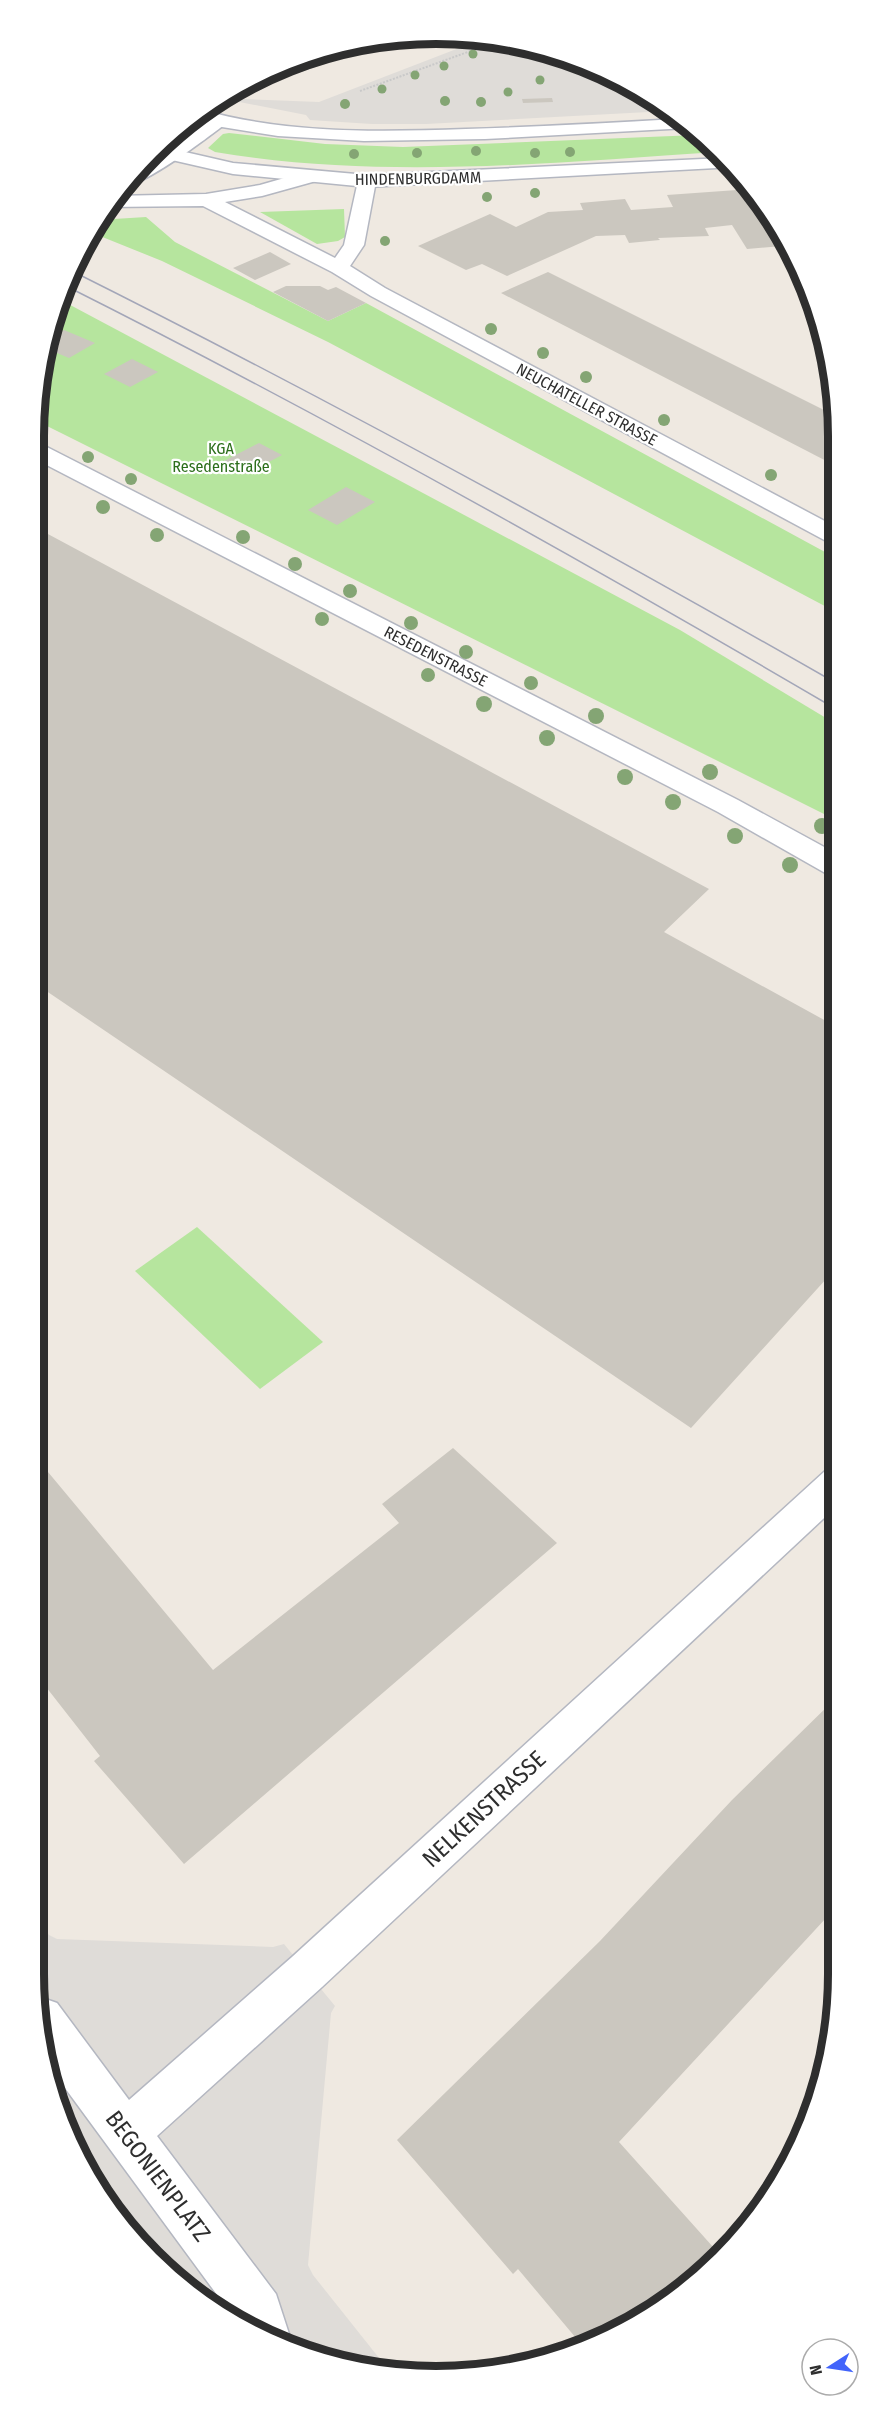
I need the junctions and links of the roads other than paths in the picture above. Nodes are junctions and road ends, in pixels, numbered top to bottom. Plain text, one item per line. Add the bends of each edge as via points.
1 (208, 118) edge
2 (218, 121) junction
3 (674, 124) edge
4 (165, 152) edge
5 (163, 153) edge
6 (718, 163) edge
7 (309, 177) junction
8 (368, 181) junction
9 (206, 200) junction
10 (122, 202) edge
11 (339, 268) junction
12 (44, 455) edge
13 (828, 533) edge
14 (828, 862) edge
15 (828, 1491) edge
16 (48, 2029) edge
17 (126, 2133) junction
18 (263, 2325) edge

1 - 2 street
2 - 3 street via 360,136
2 - 4 street
5 - 7 street via 235,168
6 - 8 street, HINDENBURGDAMM
7 - 8 street, HINDENBURGDAMM
7 - 9 street, HINDENBURGDAMM
8 - 11 street via 354,245
9 - 10 street, HINDENBURGDAMM
9 - 11 street, NEUCHATELLER STRASSE
11 - 13 street, NEUCHATELLER STRASSE
12 - 14 street, RESEDENSTRASSE via 728,806
15 - 17 street, NELKENSTRASSE via 307,1972
16 - 17 street, BEGONIENPLATZ
17 - 18 street, BEGONIENPLATZ via 259,2311

